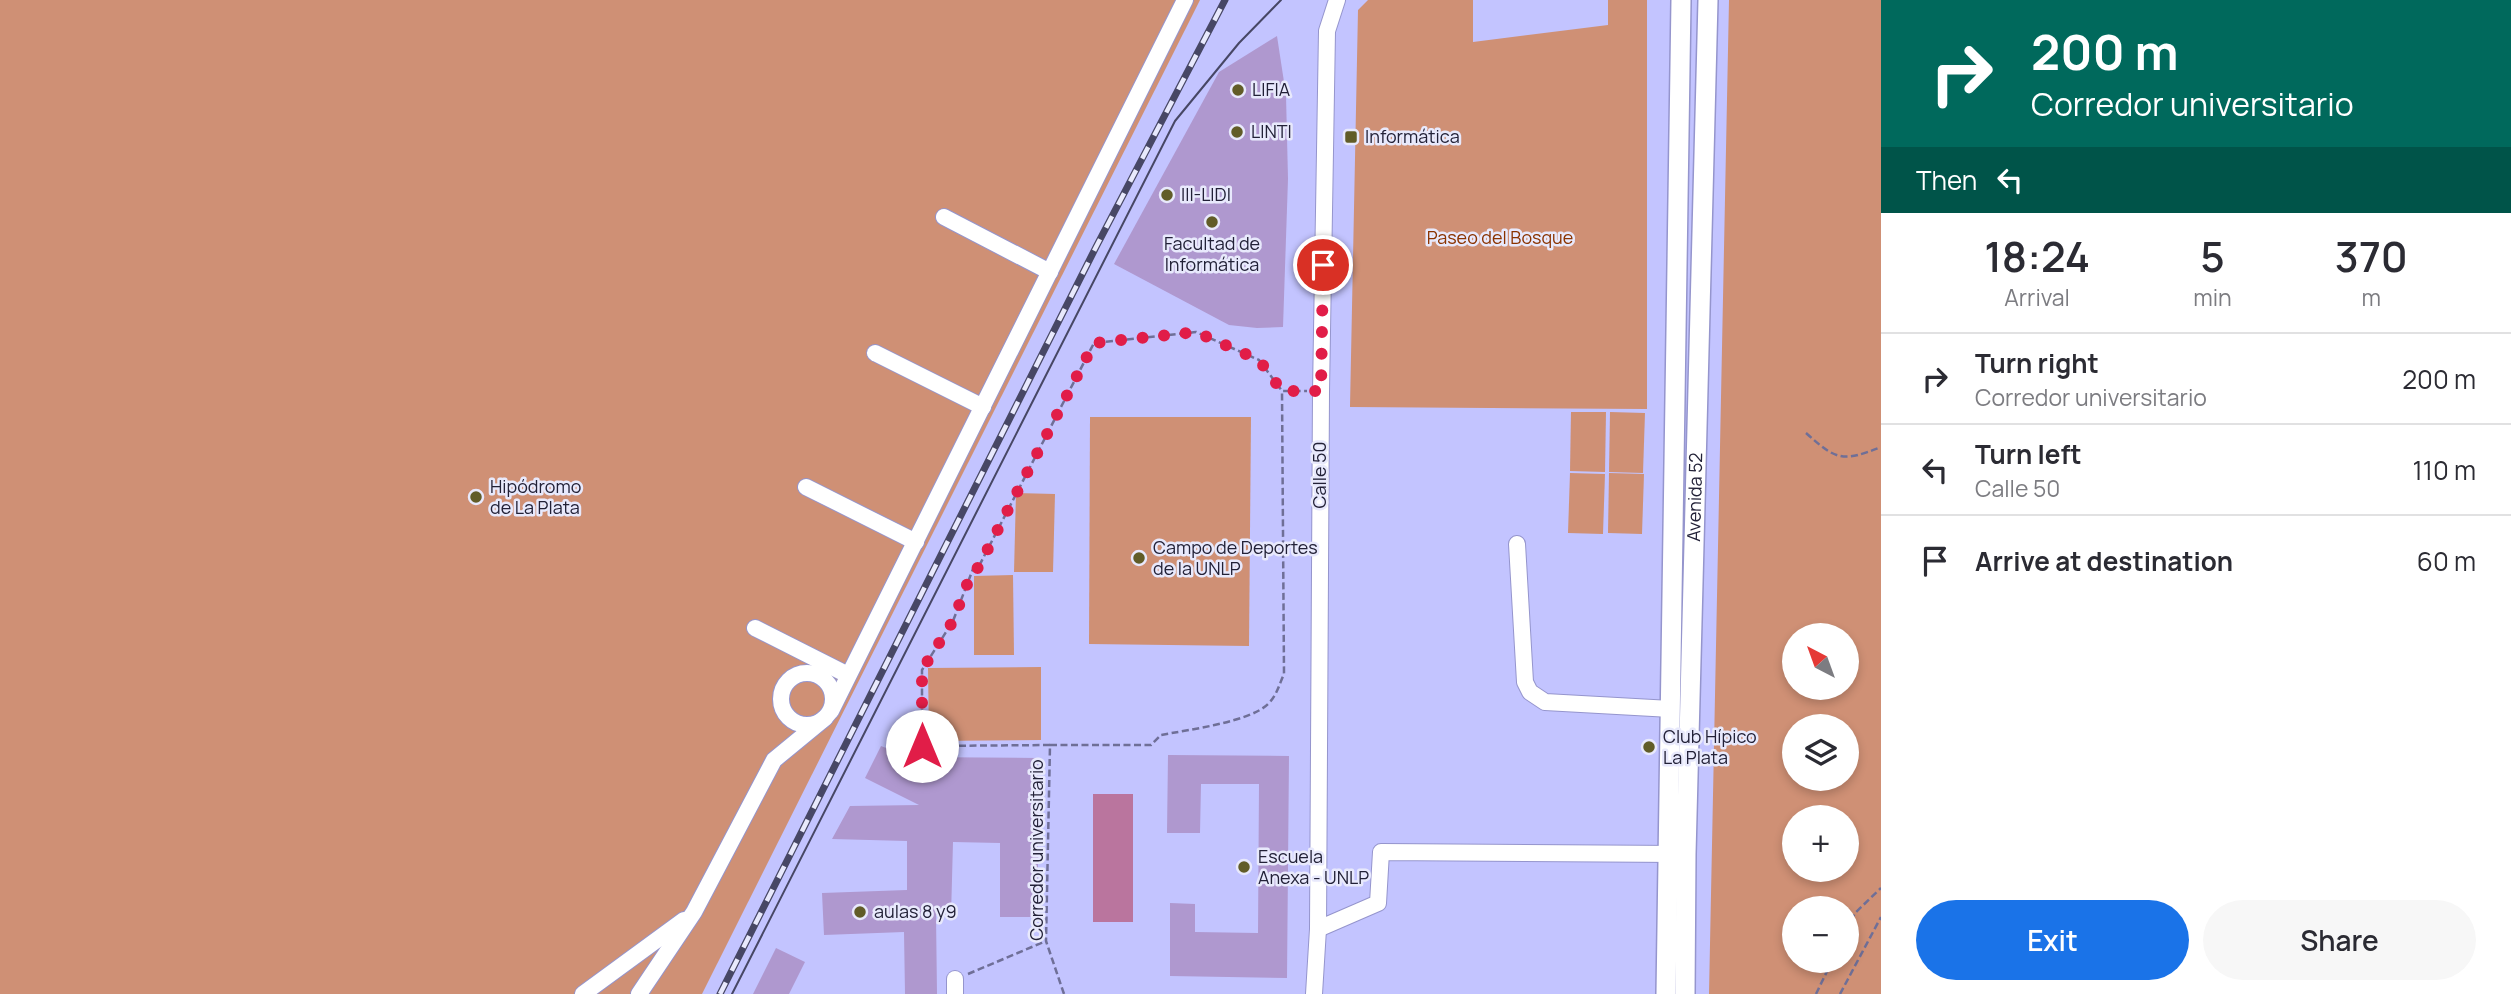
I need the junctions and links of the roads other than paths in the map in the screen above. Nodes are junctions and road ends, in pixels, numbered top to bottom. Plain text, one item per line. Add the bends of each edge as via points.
1 (1185, 0) edge
2 (1337, 0) edge
3 (1681, 0) edge
4 (1708, 0) edge
5 (944, 217) dead end
6 (1050, 272) junction
7 (875, 353) dead end
8 (983, 407) junction
9 (806, 486) dead end
10 (916, 542) junction
11 (1517, 544) dead end
12 (755, 628) dead end
13 (848, 675) junction
14 (1671, 709) junction
15 (785, 713) junction
16 (828, 715) junction
17 (797, 742) junction
18 (1678, 854) junction
19 (694, 912) junction
20 (1318, 929) junction
21 (583, 994) edge
22 (639, 994) edge
23 (1314, 994) edge
24 (1666, 994) edge
25 (1685, 994) edge

1 - 6 street
2 - 20 street, Calle 50 via 1327,31
3 - 14 main road, Avenida 52
4 - 18 main road, Avenida 52
5 - 6 street
6 - 8 street
7 - 8 street
8 - 10 street
9 - 10 street
10 - 13 street
11 - 14 street via 1525,682 1530,692 1545,702
12 - 13 street
13 - 16 street
14 - 18 main road, Avenida 52
15 - 16 street via 808,725
15 - 16 street via 781,704 784,686 803,672 820,675 831,687 834,695
15 - 17 street
16 - 17 street
17 - 19 street via 774,760
18 - 20 street via 1381,852 1378,903
18 - 24 main road, Avenida 52
18 - 25 main road, Avenida 52
19 - 21 street
19 - 22 street
20 - 23 street, Calle 50

